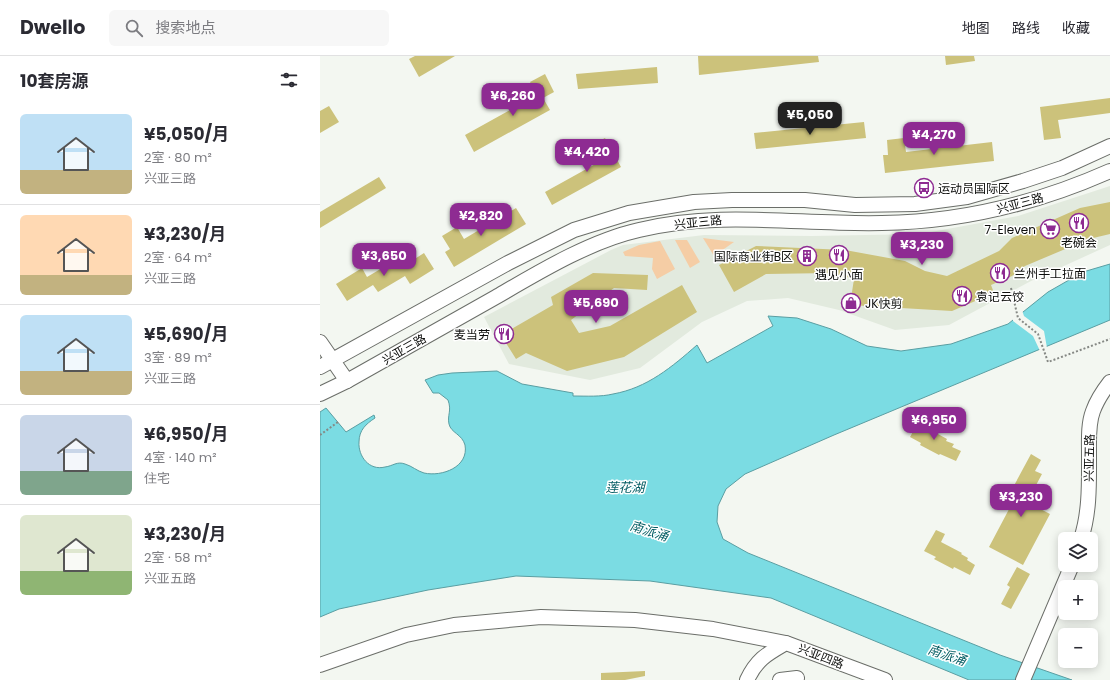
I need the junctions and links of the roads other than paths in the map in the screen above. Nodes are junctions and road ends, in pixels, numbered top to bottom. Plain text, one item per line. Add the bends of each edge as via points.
1 (1110, 146) edge
2 (1110, 171) edge
3 (320, 342) edge
4 (333, 359) junction
5 (320, 367) edge
6 (347, 381) junction
7 (1110, 382) edge
8 (320, 394) edge
9 (1084, 532) edge
10 (1069, 572) edge
11 (786, 643) junction
12 (320, 664) edge
13 (797, 678) dead end
14 (747, 680) edge
15 (780, 680) edge
16 (885, 680) edge
17 (1023, 680) edge

1 - 4 street, 兴亚三路 via 1062,168 967,197 915,204 855,205 805,200 732,200 694,202 629,213 574,230 508,263
2 - 6 street, 兴亚三路 via 1009,207 934,221 881,223 728,219 690,221 638,230 599,243 544,269
3 - 4 street
4 - 5 street, 兴亚三路
4 - 6 street
6 - 8 street, 兴亚三路
7 - 9 street, 兴亚五路 via 1092,412 1089,429 1089,502
10 - 17 street
11 - 12 street via 713,629 635,620 541,617 454,625 406,635
11 - 14 street, 兴亚四路 via 757,663
11 - 16 street, 兴亚四路
13 - 15 street

